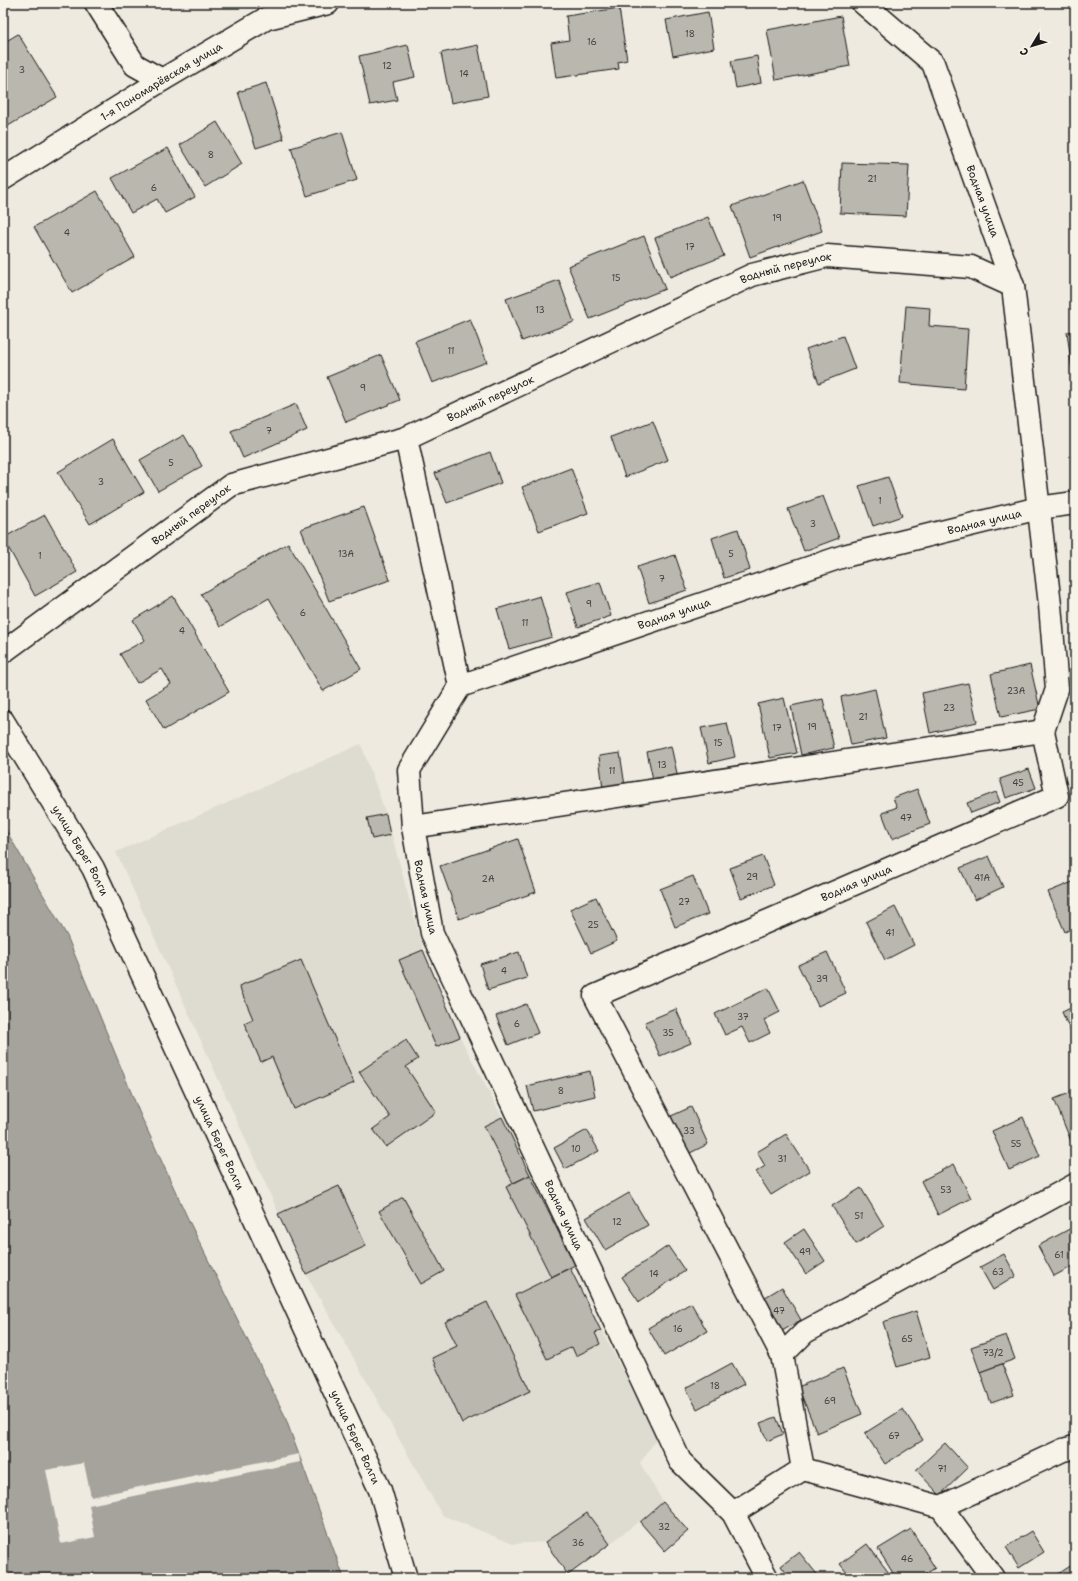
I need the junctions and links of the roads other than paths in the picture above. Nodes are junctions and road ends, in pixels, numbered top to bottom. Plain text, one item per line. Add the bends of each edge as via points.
1 (96, 3) edge
2 (328, 3) edge
3 (863, 3) edge
4 (162, 80) junction
5 (3, 179) edge
6 (1014, 286) junction
7 (406, 438) junction
8 (1075, 503) edge
9 (1039, 508) junction
10 (3, 652) edge
11 (460, 686) junction
12 (3, 721) edge
13 (1043, 730) junction
14 (412, 827) junction
15 (1075, 1185) edge
16 (782, 1355) junction
17 (1075, 1447) edge
18 (803, 1469) junction
19 (941, 1507) junction
20 (733, 1513) junction
21 (406, 1578) edge
22 (767, 1578) edge
23 (993, 1578) edge

1 - 4 street via 136,65
2 - 4 street, 1-я Пономарёвская улица via 267,18
3 - 6 street, Водная улица via 933,63
4 - 5 street, 1-я Пономарёвская улица
6 - 7 street, Водный переулок via 971,267 827,256 752,275
6 - 9 street, Водная улица
7 - 10 street, Водный переулок via 232,485
7 - 11 street
8 - 9 street, Водная улица
9 - 11 street, Водная улица via 844,556
9 - 13 street, Водная улица via 1057,689
11 - 14 street, Водная улица via 409,770
12 - 21 street, улица Берег Волги via 93,868 380,1490
13 - 14 street
13 - 16 street, Водная улица via 1057,796 595,996
14 - 20 street, Водная улица via 432,932 439,947 680,1462
15 - 16 street via 805,1332
16 - 18 street
17 - 19 street via 1063,1450
18 - 19 street
18 - 20 street
19 - 23 street
20 - 22 street, Водная улица

